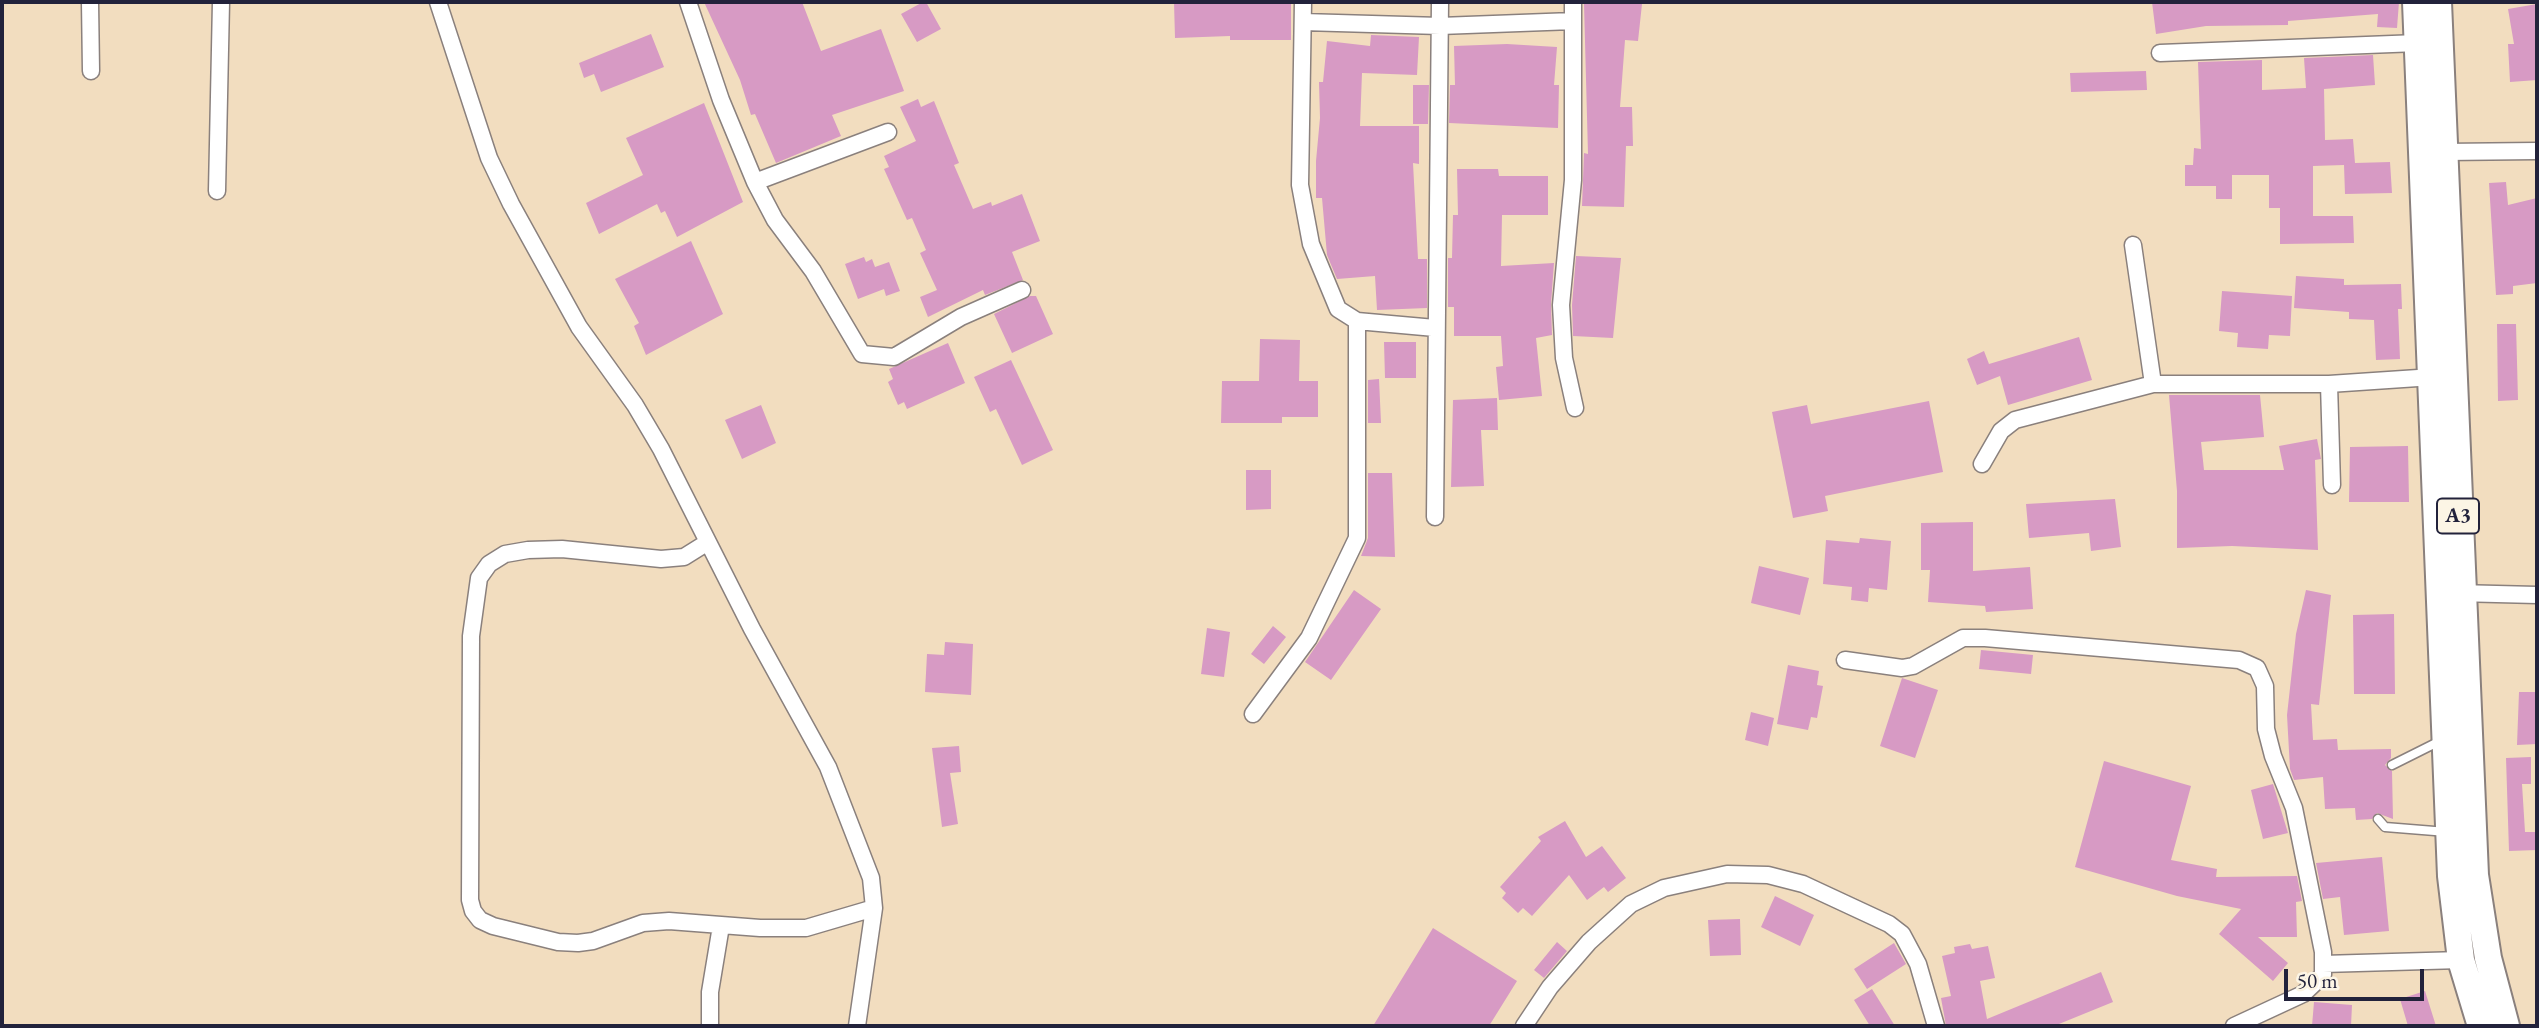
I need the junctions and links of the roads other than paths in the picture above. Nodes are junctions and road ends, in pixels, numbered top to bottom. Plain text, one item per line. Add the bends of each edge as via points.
1 (90, 2) edge
2 (221, 2) edge
3 (438, 2) edge
4 (688, 2) edge
5 (1303, 2) edge
6 (1440, 2) edge
7 (1573, 2) edge
8 (2416, 2) edge
9 (2438, 2) edge
10 (1573, 21) junction
11 (1303, 22) junction
12 (1440, 26) junction
13 (2418, 43) junction
14 (2160, 53) dead end
15 (91, 71) dead end
16 (888, 132) dead end
17 (2537, 151) edge
18 (2444, 152) junction
19 (755, 182) junction
20 (217, 191) dead end
21 (2133, 246) dead end
22 (1022, 290) dead end
23 (1357, 321) junction
24 (1435, 328) junction
25 (2433, 377) junction
26 (2153, 384) junction
27 (2329, 384) junction
28 (1575, 408) dead end
29 (1982, 464) dead end
30 (2332, 485) dead end
31 (1435, 517) dead end
32 (708, 542) junction
33 (2451, 593) junction
34 (2537, 594) edge
35 (1844, 660) dead end
36 (1253, 714) dead end
37 (2446, 738) junction
38 (2392, 765) dead end
39 (2378, 819) dead end
40 (2450, 832) junction
41 (874, 908) junction
42 (721, 926) junction
43 (2462, 960) junction
44 (2323, 964) junction
45 (710, 1026) edge
46 (858, 1026) edge
47 (1524, 1026) edge
48 (1936, 1026) edge
49 (2234, 1026) edge
50 (2482, 1026) edge
51 (2506, 1026) edge

1 - 15 street
2 - 20 street
3 - 32 street via 489,158 511,204 579,327 661,449
4 - 19 street via 716,88
5 - 11 street
6 - 12 street
7 - 10 street
8 - 13 main road, A3
9 - 18 main road, A3
10 - 12 street
10 - 28 street via 1573,180 1561,305 1564,358
11 - 12 street
11 - 23 street via 1302,197 1311,244 1338,309
12 - 24 street
13 - 14 street
13 - 25 main road, A3
16 - 19 street
17 - 18 street
18 - 33 main road, A3
19 - 22 street via 862,354 894,357 961,317
21 - 26 street
23 - 24 street
23 - 36 street via 1357,538 1309,638
24 - 31 street
25 - 27 street
25 - 33 main road, A3
26 - 27 street
26 - 29 street via 2015,420 2001,431
27 - 30 street
32 - 41 street via 828,767 871,878
32 - 42 street via 684,557 662,559 528,550 505,554 489,564 479,578 471,636 470,900 473,911 486,923 558,942 593,941 643,923
33 - 34 street
33 - 37 main road, A3
33 - 51 main road, A3 via 2475,875 2488,958
35 - 44 street via 1902,668 1963,638 1985,638 2239,660 2257,668 2265,686 2266,729 2273,756 2294,808
37 - 38 lane
37 - 40 main road, A3
39 - 40 lane via 2385,827
40 - 43 main road, A3
41 - 42 street via 806,928
41 - 46 street
42 - 45 street via 710,992
43 - 44 street
43 - 50 main road, A3
44 - 49 street via 2323,975 2303,993
47 - 48 street via 1589,942 1631,904 1664,888 1727,874 1768,875 1803,884 1889,924 1902,934 1918,964

